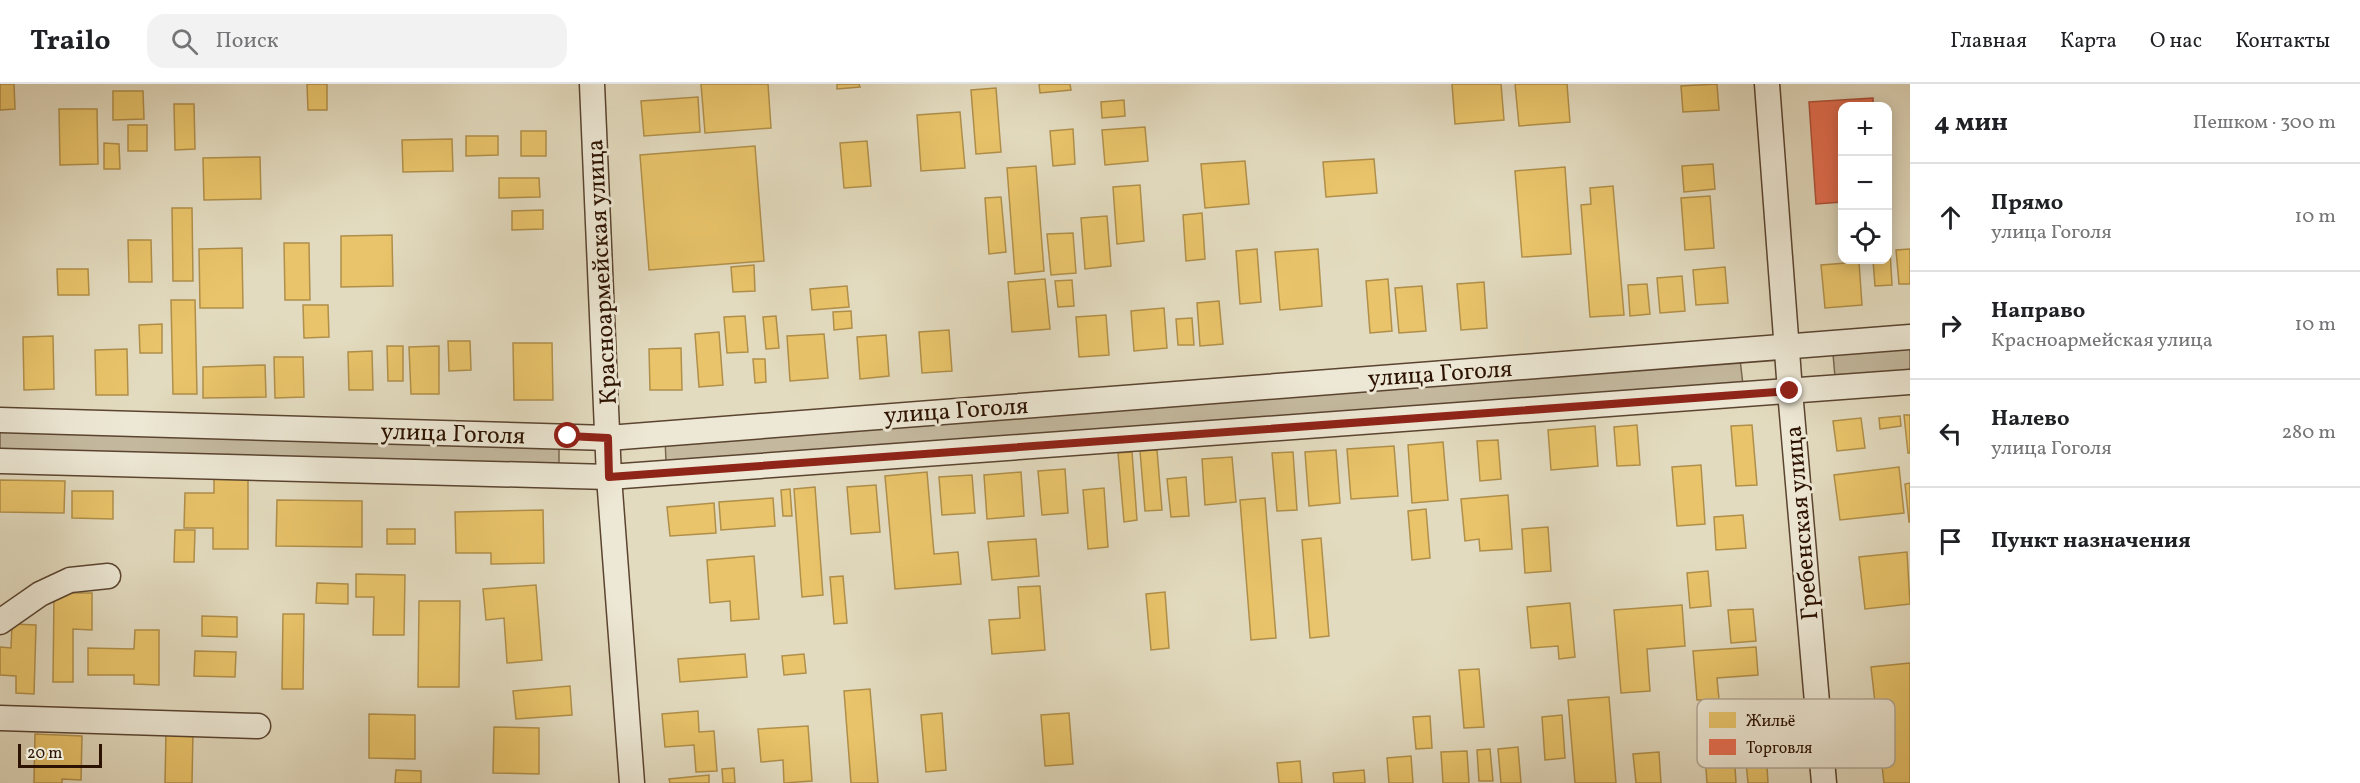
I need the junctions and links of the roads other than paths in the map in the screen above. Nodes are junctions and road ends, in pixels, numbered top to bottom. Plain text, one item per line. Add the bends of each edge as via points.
1 (592, 84) edge
2 (1767, 84) edge
3 (1910, 337) edge
4 (1787, 346) junction
5 (1910, 382) edge
6 (1790, 391) junction
7 (0, 420) edge
8 (608, 438) junction
9 (0, 461) edge
10 (609, 477) junction
11 (108, 576) dead end
12 (0, 622) edge
13 (1817, 699) edge
14 (0, 718) edge
15 (258, 726) dead end
16 (1823, 768) edge
17 (632, 783) edge
18 (1824, 783) edge

1 - 8 street, Красноармейская улица
2 - 4 street, Гребенская улица
3 - 4 street, улица Гоголя
4 - 6 street, Гребенская улица
4 - 8 street, улица Гоголя
5 - 6 street, улица Гоголя
6 - 10 street, улица Гоголя
6 - 13 street, Гребенская улица
7 - 8 street, улица Гоголя
8 - 10 street, Красноармейская улица
9 - 10 street, улица Гоголя
10 - 17 street, Красноармейская улица
11 - 12 street via 70,580 40,594
14 - 15 street
16 - 18 street, Гребенская улица

